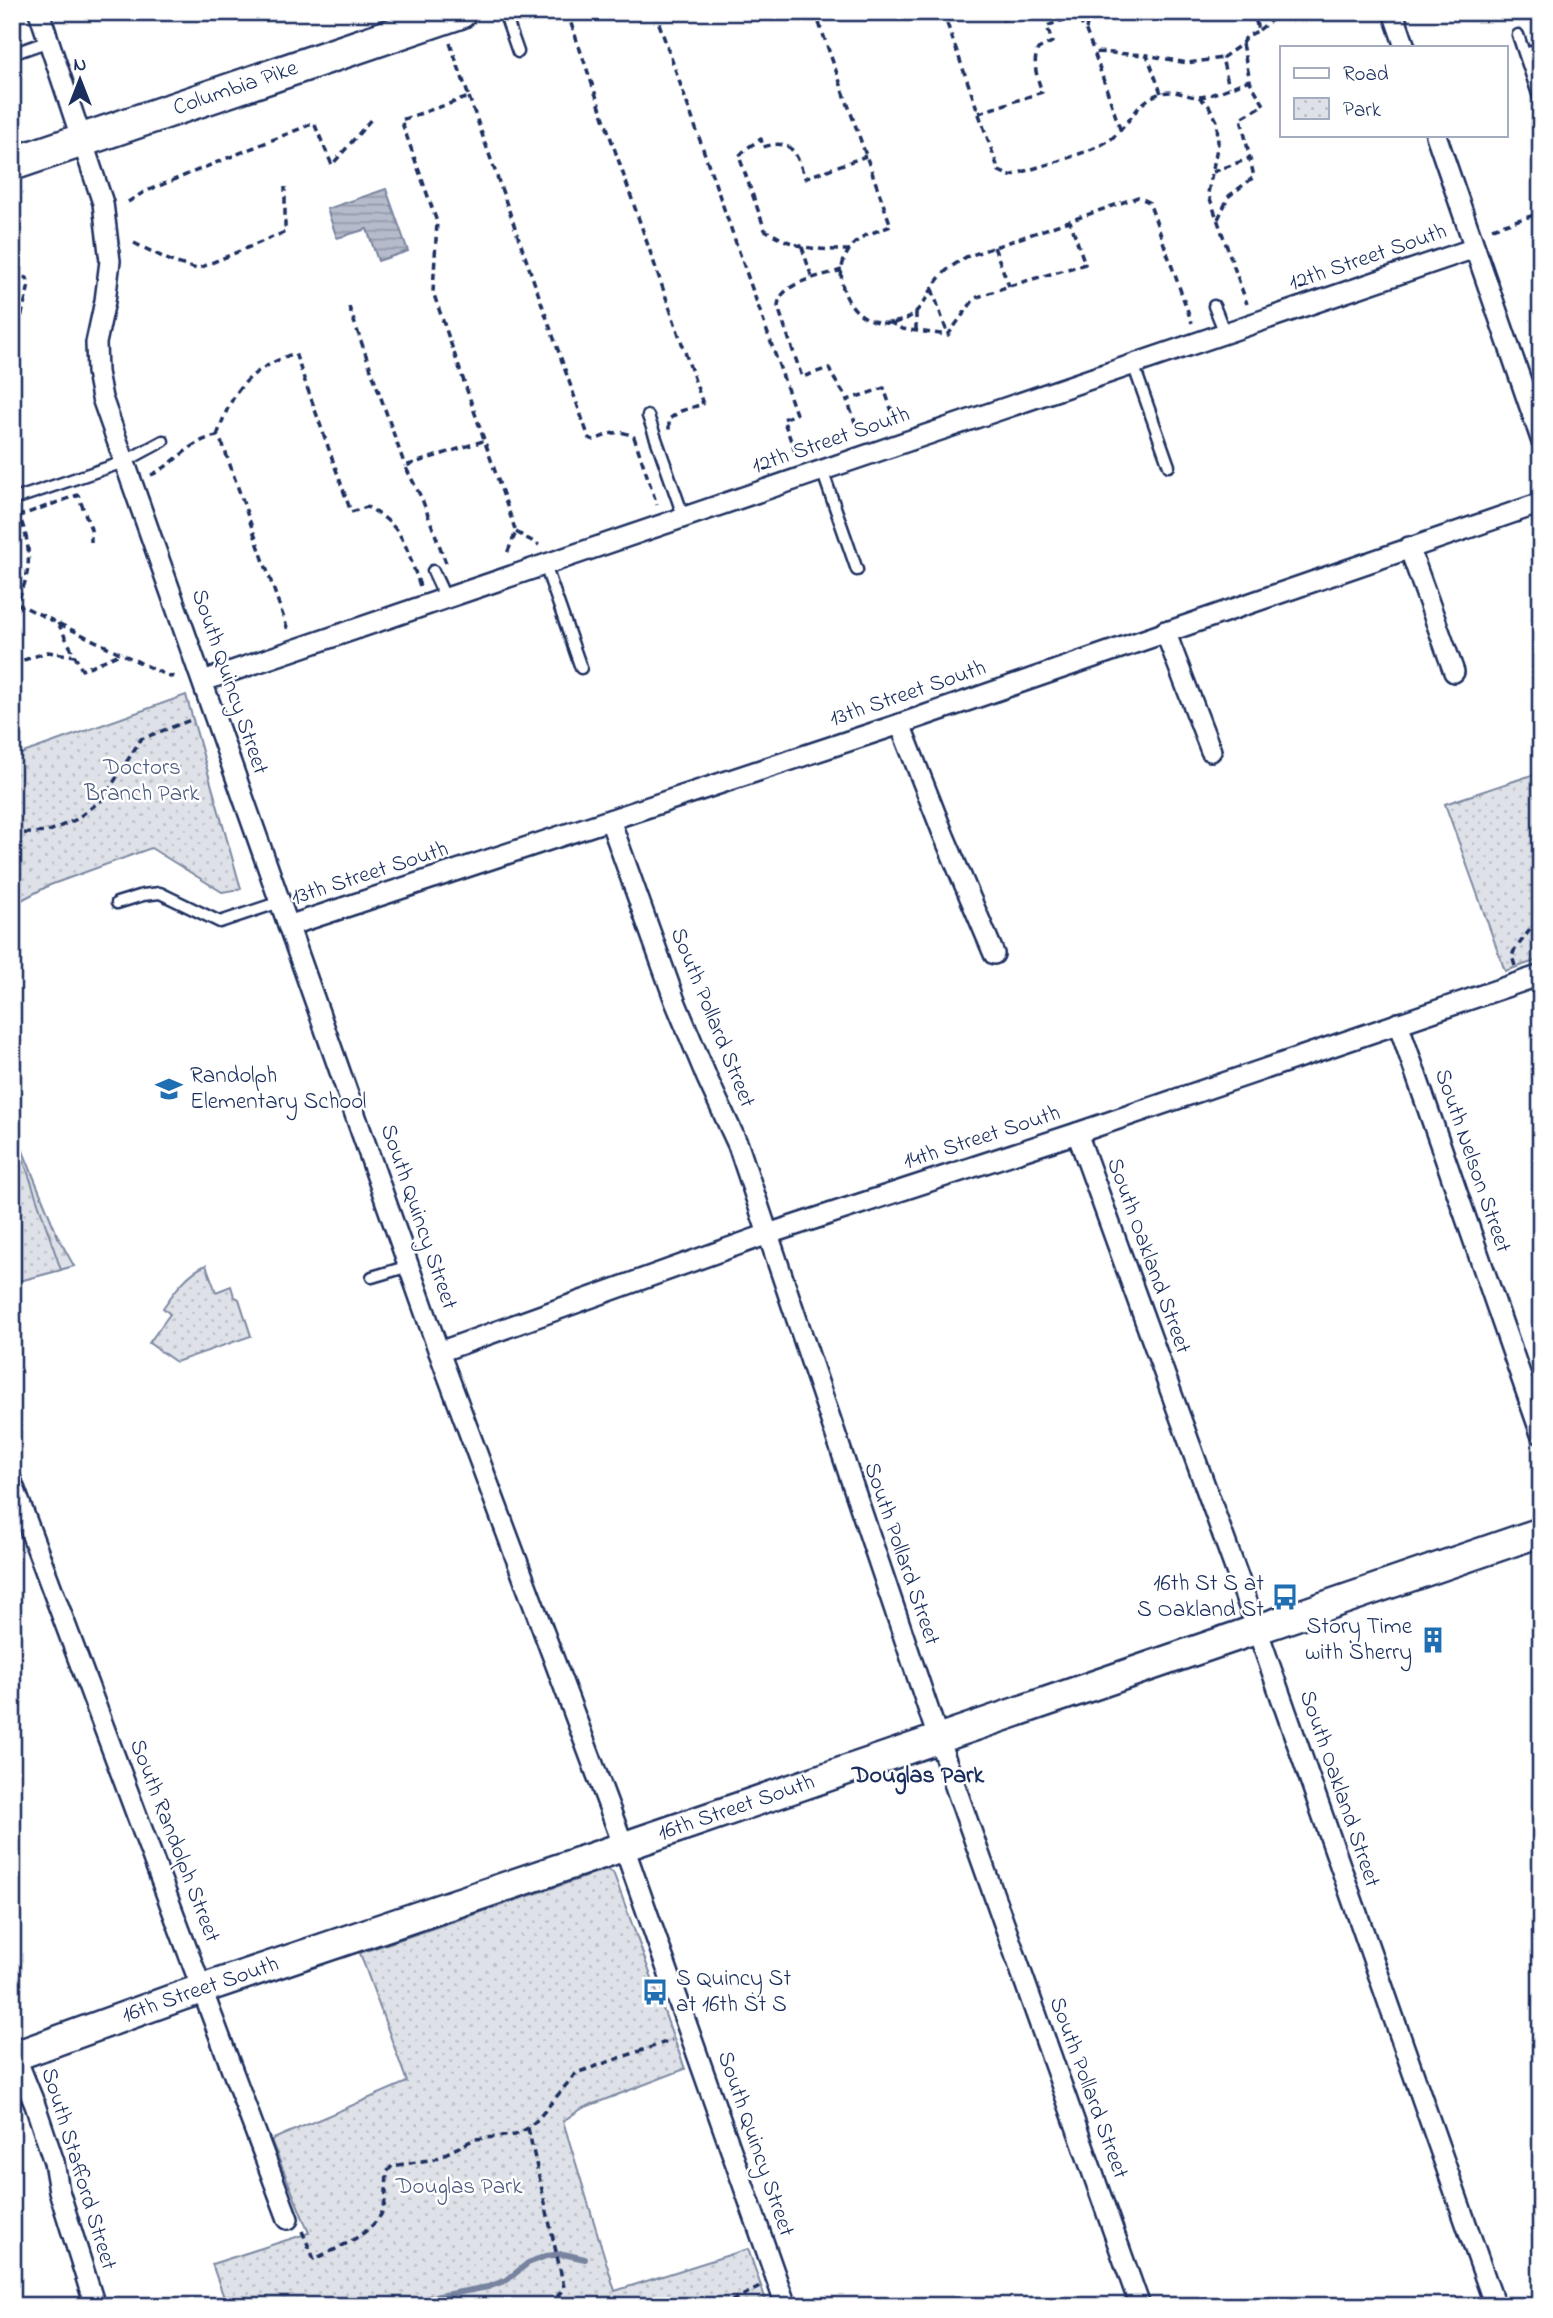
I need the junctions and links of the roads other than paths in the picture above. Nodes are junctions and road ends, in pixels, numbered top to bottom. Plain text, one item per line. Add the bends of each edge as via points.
1 (460, 12) edge
2 (504, 12) edge
3 (1393, 12) edge
4 (44, 14) edge
5 (1518, 35) dead end
6 (49, 41) junction
7 (1405, 46) edge
8 (1541, 49) edge
9 (518, 52) dead end
10 (12, 54) edge
11 (1525, 54) junction
12 (1541, 103) edge
13 (1436, 136) edge
14 (83, 139) junction
15 (12, 164) edge
16 (1475, 248) junction
17 (1214, 306) dead end
18 (1225, 333) junction
19 (1133, 364) junction
20 (648, 416) dead end
21 (1541, 439) edge
22 (163, 441) dead end
23 (124, 462) junction
24 (1169, 466) dead end
25 (822, 470) junction
26 (12, 500) edge
27 (1541, 503) edge
28 (684, 518) junction
29 (1409, 547) junction
30 (545, 565) junction
31 (858, 570) dead end
32 (433, 571) dead end
33 (446, 599) junction
34 (1165, 631) junction
35 (581, 668) dead end
36 (1454, 671) dead end
37 (203, 681) junction
38 (900, 724) junction
39 (1211, 751) dead end
40 (610, 820) junction
41 (279, 902) junction
42 (117, 903) dead end
43 (288, 926) junction
44 (994, 954) dead end
45 (1541, 975) edge
46 (1398, 1023) junction
47 (1077, 1133) junction
48 (768, 1234) junction
49 (410, 1266) junction
50 (372, 1278) dead end
51 (439, 1352) junction
52 (1541, 1434) edge
53 (12, 1482) edge
54 (1541, 1532) edge
55 (1257, 1629) junction
56 (938, 1738) junction
57 (624, 1847) junction
58 (203, 1988) junction
59 (13, 2054) edge
60 (288, 2219) road end
61 (95, 2306) edge
62 (786, 2306) edge
63 (1140, 2306) edge
64 (1495, 2306) edge

1 - 14 main road, Columbia Pike
2 - 9 lane
3 - 7 street
4 - 6 street, South Quincy Street
5 - 11 lane
6 - 10 lane
6 - 14 street, South Quincy Street
8 - 11 lane
11 - 12 lane
13 - 16 street
14 - 15 main road, Columbia Pike
14 - 23 street, South Quincy Street via 103,204 110,261 96,343 97,372
16 - 18 street, 12th Street South
16 - 21 street
17 - 18 lane
18 - 19 street, 12th Street South
19 - 24 lane
19 - 25 street, 12th Street South
20 - 28 lane
22 - 23 lane
23 - 26 lane
23 - 37 street, South Quincy Street
25 - 28 street, 12th Street South
25 - 31 lane
27 - 29 street, 13th Street South
28 - 30 street, 12th Street South
29 - 34 street, 13th Street South
29 - 36 street
30 - 33 street, 12th Street South
30 - 35 lane
32 - 33 lane
33 - 37 street, 12th Street South
34 - 38 street, 13th Street South
34 - 39 street
37 - 41 street, South Quincy Street
38 - 40 street, 13th Street South
38 - 44 street
40 - 43 street, 13th Street South
40 - 48 street, South Pollard Street via 675,1001 738,1145
41 - 42 lane via 220,922 160,893
41 - 43 street, South Quincy Street
43 - 49 street, South Quincy Street
45 - 46 street, 14th Street South
46 - 47 street, 14th Street South
46 - 52 street, South Nelson Street
47 - 48 street, 14th Street South
47 - 55 street, South Oakland Street
48 - 51 street, 14th Street South
48 - 56 street, South Pollard Street
49 - 50 lane
49 - 51 street, South Quincy Street
51 - 57 street, South Quincy Street
53 - 58 street, South Randolph Street
54 - 55 street, 16th Street South
55 - 56 street, 16th Street South
55 - 64 street, South Oakland Street
56 - 57 street, 16th Street South
56 - 63 street, South Pollard Street
57 - 58 street, 16th Street South
57 - 62 street, South Quincy Street
58 - 59 street, 16th Street South
58 - 60 street, South Randolph Street
59 - 61 street, South Stafford Street via 54,2162

